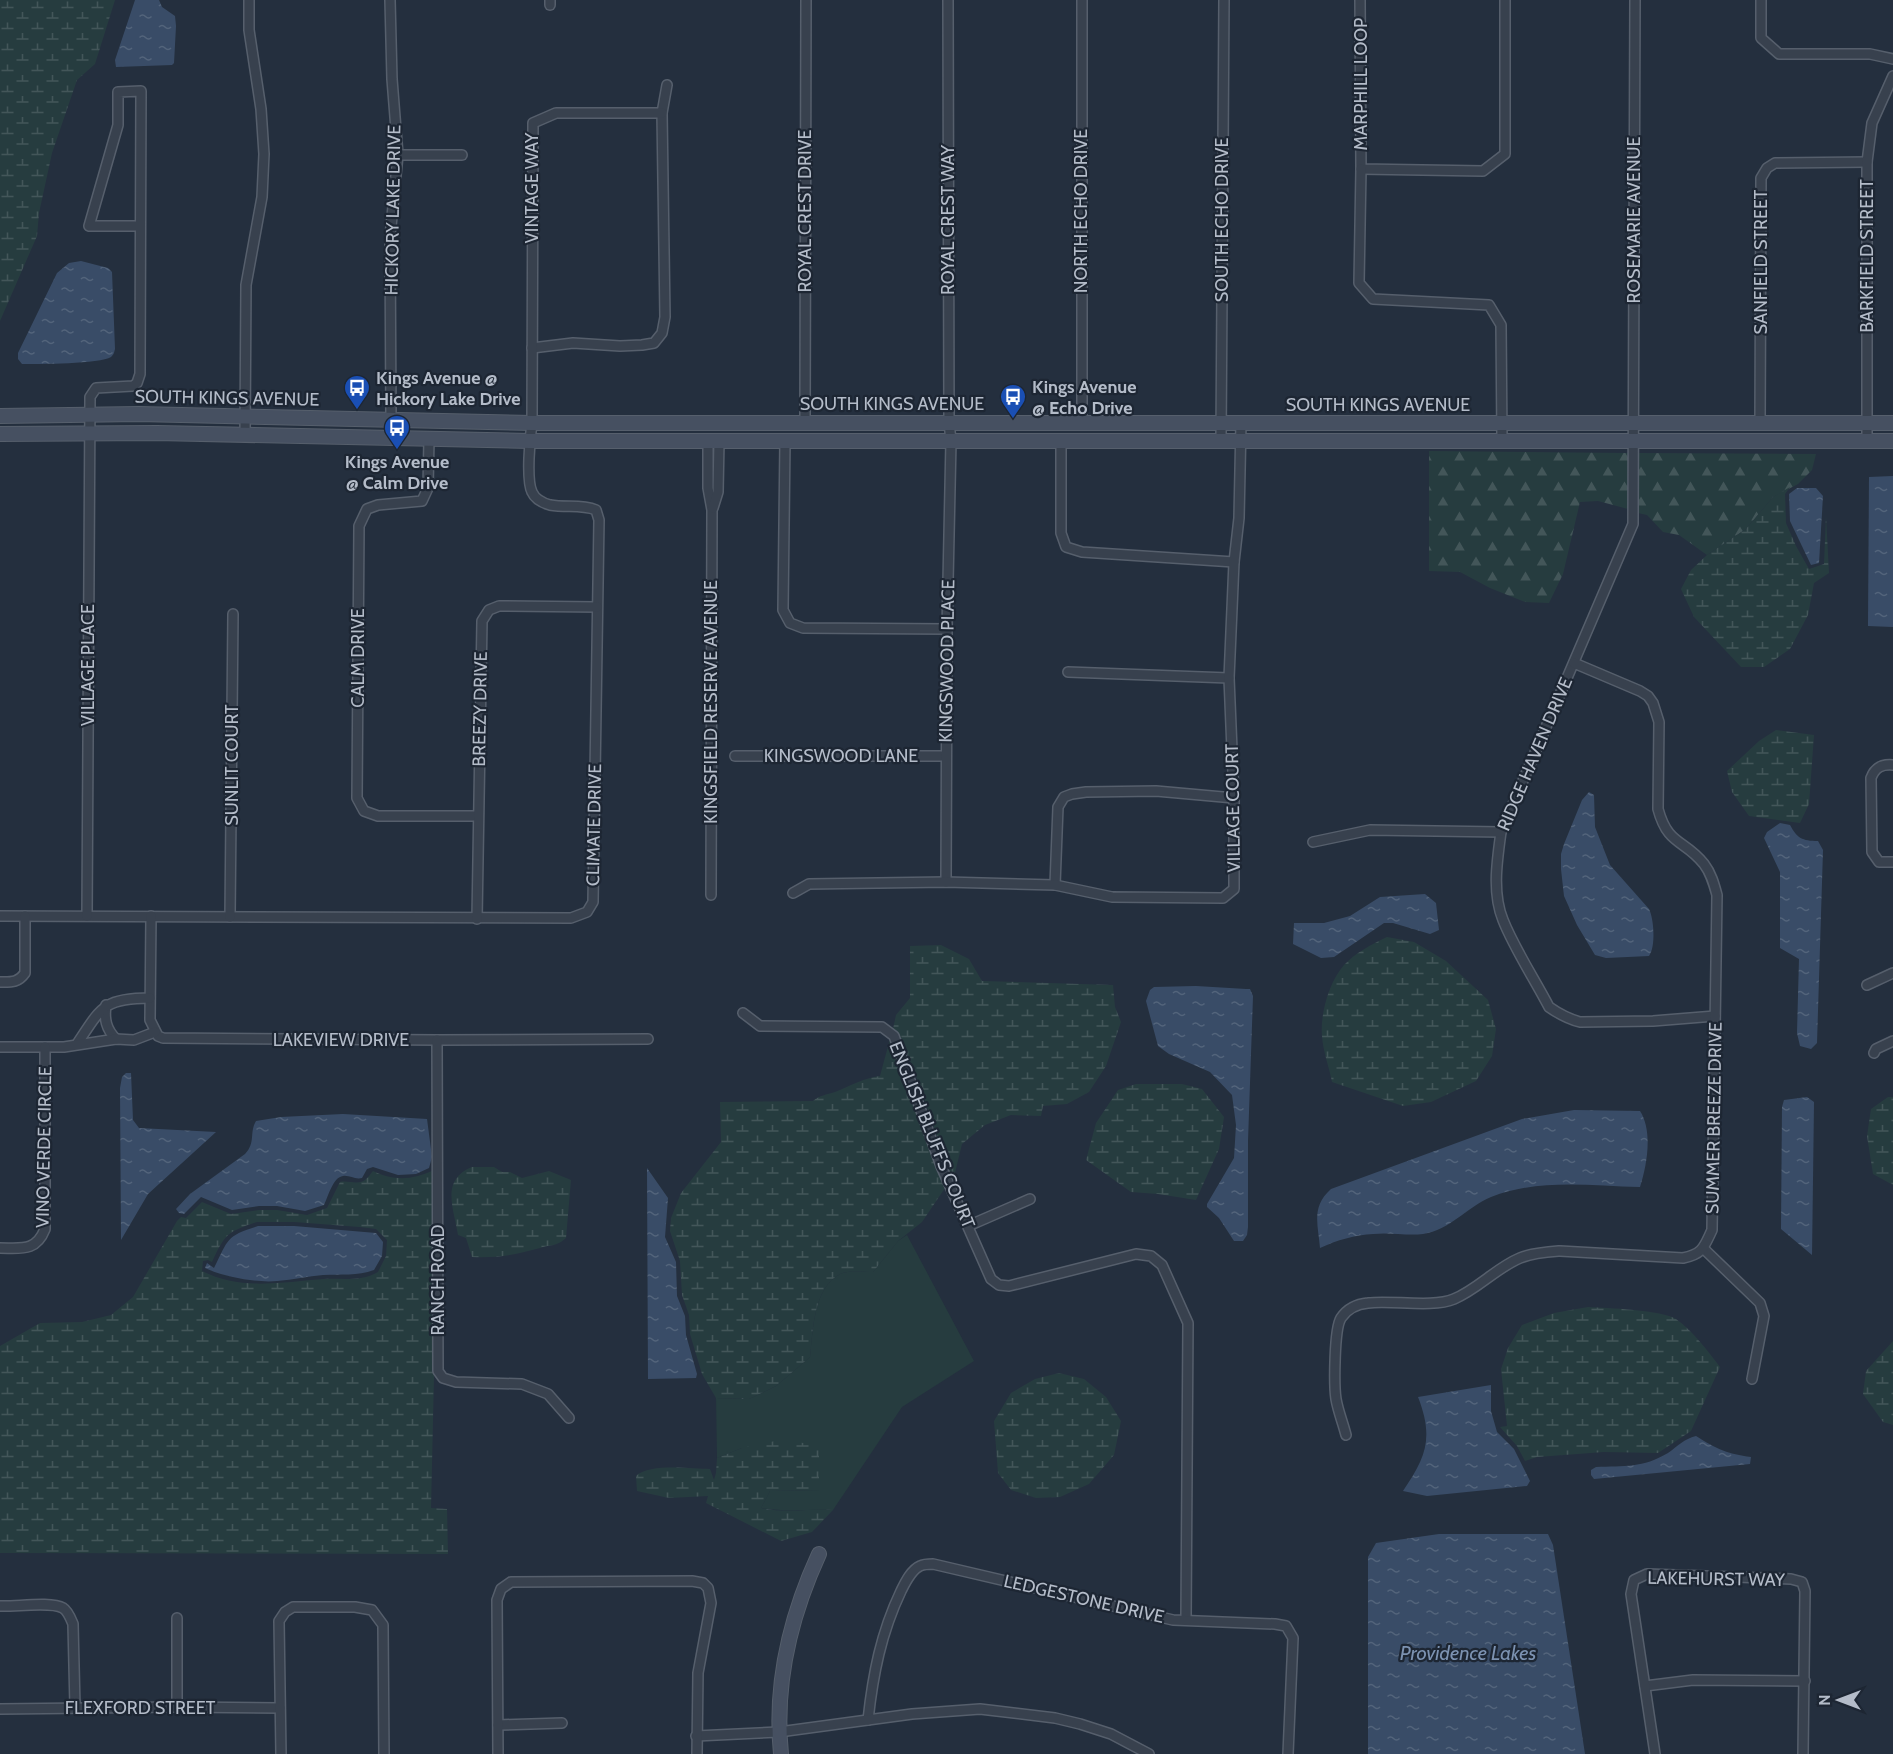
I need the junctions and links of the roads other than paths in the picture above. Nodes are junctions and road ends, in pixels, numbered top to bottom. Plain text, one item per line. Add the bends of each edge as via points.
1 (249, 0) edge
2 (390, 0) edge
3 (806, 0) edge
4 (948, 0) edge
5 (1082, 0) edge
6 (1224, 0) edge
7 (1360, 0) edge
8 (1505, 0) edge
9 (1635, 0) edge
10 (1761, 0) edge
11 (1893, 59) edge
12 (1893, 76) edge
13 (667, 85) dead end
14 (662, 113) junction
15 (398, 155) junction
16 (462, 155) dead end
17 (1867, 162) junction
18 (1361, 169) junction
19 (140, 226) junction
20 (532, 348) junction
21 (90, 413) junction
22 (0, 416) edge
23 (244, 417) junction
24 (391, 420) junction
25 (805, 422) junction
26 (949, 422) junction
27 (1082, 422) junction
28 (532, 423) junction
29 (1221, 423) junction
30 (1241, 423) junction
31 (1363, 423) junction
32 (1502, 423) junction
33 (1634, 423) junction
34 (1760, 423) junction
35 (1868, 423) junction
36 (1893, 423) edge
37 (90, 433) junction
38 (0, 434) edge
39 (245, 435) junction
40 (429, 439) junction
41 (1060, 440) junction
42 (1221, 440) junction
43 (1241, 440) junction
44 (1363, 440) junction
45 (1503, 440) junction
46 (1634, 440) junction
47 (530, 441) junction
48 (713, 441) junction
49 (785, 441) junction
50 (951, 441) junction
51 (1867, 441) junction
52 (1893, 441) edge
53 (1234, 562) junction
54 (597, 607) junction
55 (233, 614) dead end
56 (947, 629) junction
57 (1574, 663) junction
58 (1068, 672) dead end
59 (1229, 678) junction
60 (735, 756) dead end
61 (946, 756) junction
62 (1893, 765) edge
63 (1234, 798) junction
64 (478, 816) junction
65 (1501, 832) junction
66 (1313, 842) dead end
67 (1893, 862) edge
68 (946, 882) junction
69 (1055, 885) junction
70 (793, 893) dead end
71 (711, 895) dead end
72 (0, 916) edge
73 (25, 916) junction
74 (87, 916) junction
75 (151, 916) junction
76 (230, 916) junction
77 (477, 919) junction
78 (1893, 973) edge
79 (0, 982) edge
80 (1867, 985) dead end
81 (150, 998) junction
82 (106, 1005) junction
83 (743, 1013) dead end
84 (1715, 1016) junction
85 (155, 1032) junction
86 (116, 1039) junction
87 (648, 1039) dead end
88 (437, 1040) junction
89 (1893, 1041) edge
90 (77, 1044) junction
91 (0, 1047) edge
92 (45, 1047) junction
93 (1893, 1048) edge
94 (1030, 1199) dead end
95 (968, 1226) junction
96 (0, 1248) edge
97 (1704, 1249) junction
98 (1752, 1379) dead end
99 (569, 1419) dead end
100 (1346, 1435) dead end
101 (819, 1554) dead end
102 (0, 1606) edge
103 (177, 1618) dead end
104 (1186, 1620) junction
105 (1805, 1681) junction
106 (1645, 1686) junction
107 (75, 1707) junction
108 (177, 1707) junction
109 (280, 1708) junction
110 (0, 1709) edge
111 (868, 1720) junction
112 (562, 1723) dead end
113 (498, 1725) junction
114 (779, 1732) junction
115 (696, 1736) junction
116 (281, 1754) edge
117 (384, 1754) edge
118 (498, 1754) edge
119 (697, 1754) edge
120 (780, 1754) edge
121 (1149, 1754) edge
122 (1288, 1754) edge
123 (1655, 1754) edge
124 (1803, 1754) edge

1 - 23 street via 264,154 262,197 246,285
2 - 15 street, HICKORY LAKE DRIVE
3 - 25 street, ROYAL CREST DRIVE
4 - 26 street, ROYAL CREST WAY
5 - 27 street, NORTH ECHO DRIVE
6 - 29 street, SOUTH ECHO DRIVE
7 - 18 street, MARPHILL LOOP
8 - 18 street, MARPHILL LOOP via 1505,154 1483,171
9 - 33 street, ROSEMARIE AVENUE
10 - 11 street via 1761,38 1779,54 1870,54
12 - 17 street, BARKFIELD STREET via 1872,123
13 - 14 street
14 - 20 street via 662,333 654,343 642,345 573,343
14 - 20 street, VINTAGE WAY via 556,113 533,123
15 - 16 street
15 - 24 street, HICKORY LAKE DRIVE via 390,237
17 - 34 street, SANFIELD STREET via 1775,163 1761,178
17 - 35 street, BARKFIELD STREET
18 - 32 street, MARPHILL LOOP via 1359,283 1373,299 1489,304 1501,325
19 - 19 street via 89,226 117,124 117,92 141,92
19 - 21 street via 139,378 134,386 96,388 90,397
20 - 28 street, VINTAGE WAY
21 - 22 main road, SOUTH KINGS AVENUE
21 - 23 main road, SOUTH KINGS AVENUE
21 - 37 street, VILLAGE PLACE
23 - 24 main road, SOUTH KINGS AVENUE
23 - 39 street
24 - 28 main road, SOUTH KINGS AVENUE
25 - 26 main road, SOUTH KINGS AVENUE
25 - 28 main road, SOUTH KINGS AVENUE
26 - 27 main road, SOUTH KINGS AVENUE
26 - 50 street, ROYAL CREST WAY
27 - 29 main road, SOUTH KINGS AVENUE
28 - 47 street, CLIMATE DRIVE
29 - 30 main road, SOUTH KINGS AVENUE
29 - 42 street, SOUTH ECHO DRIVE
30 - 31 main road, SOUTH KINGS AVENUE
30 - 43 street, VILLAGE COURT
31 - 32 main road, SOUTH KINGS AVENUE
31 - 44 main road
32 - 33 main road, SOUTH KINGS AVENUE
32 - 45 street, MARPHILL LOOP
33 - 34 main road, SOUTH KINGS AVENUE
33 - 46 street, ROSEMARIE AVENUE
34 - 35 main road, SOUTH KINGS AVENUE
35 - 36 main road, SOUTH KINGS AVENUE
35 - 51 street, BARKFIELD STREET
37 - 38 main road, SOUTH KINGS AVENUE
37 - 39 main road, SOUTH KINGS AVENUE
37 - 74 street, VILLAGE PLACE
39 - 40 main road, SOUTH KINGS AVENUE
40 - 47 main road, SOUTH KINGS AVENUE
40 - 64 street, CALM DRIVE via 428,488 422,501 367,509 359,526 357,798 364,811 378,816
41 - 42 main road, SOUTH KINGS AVENUE
41 - 50 main road, SOUTH KINGS AVENUE
41 - 53 street via 1061,533 1066,547 1082,552
42 - 43 main road, SOUTH KINGS AVENUE
43 - 44 main road, SOUTH KINGS AVENUE
43 - 53 street, VILLAGE COURT
44 - 45 main road, SOUTH KINGS AVENUE
45 - 46 main road, SOUTH KINGS AVENUE
46 - 51 main road, SOUTH KINGS AVENUE
46 - 57 street, RIDGE HAVEN DRIVE via 1633,524
47 - 48 main road, SOUTH KINGS AVENUE
47 - 54 street, CLIMATE DRIVE via 530,484 538,500 596,510
48 - 49 main road, SOUTH KINGS AVENUE
48 - 71 street, KINGSFIELD RESERVE AVENUE via 708,488 712,510
49 - 50 main road, SOUTH KINGS AVENUE
49 - 56 street via 783,610 790,622 803,628
50 - 56 street, KINGSWOOD PLACE
51 - 52 main road, SOUTH KINGS AVENUE
53 - 59 street, VILLAGE COURT
54 - 64 street, BREEZY DRIVE via 499,606 489,610 482,621
54 - 77 street, CLIMATE DRIVE via 591,908 571,918
55 - 76 street, SUNLIT COURT
56 - 61 street, KINGSWOOD PLACE
57 - 65 street, RIDGE HAVEN DRIVE
57 - 84 street, SUMMER BREEZE DRIVE via 1640,691 1648,696 1657,712 1661,822 1674,840 1703,863 1717,895
58 - 59 street
59 - 63 street, VILLAGE COURT
60 - 61 street, KINGSWOOD LANE
61 - 68 street, KINGSWOOD PLACE
62 - 67 street via 1878,767 1871,778 1872,852 1879,862
63 - 69 street via 1156,791 1086,792 1064,797 1058,807
63 - 69 street, VILLAGE COURT via 1234,890 1223,898 1112,897
64 - 77 street, BREEZY DRIVE
65 - 66 street via 1370,830
65 - 84 street, RIDGE HAVEN DRIVE via 1497,886 1503,920 1550,1007 1580,1022
68 - 69 street, VILLAGE COURT
68 - 70 street, VILLAGE COURT via 809,884
72 - 73 street
73 - 74 street
73 - 79 street via 25,973 15,982
74 - 75 street
75 - 76 street, CLIMATE DRIVE
75 - 81 street
76 - 77 street, CLIMATE DRIVE
78 - 80 street
81 - 82 street via 124,999
81 - 85 street via 150,1020
82 - 86 street via 106,1025
82 - 90 street
83 - 95 street, ENGLISH BLUFFS COURT via 760,1026 882,1028 894,1036 941,1166
84 - 97 street, SUMMER BREEZE DRIVE via 1712,1230
85 - 86 street, VINO VERDE CIRCLE via 125,1041
85 - 88 street, LAKEVIEW DRIVE via 172,1040
86 - 90 street, VINO VERDE CIRCLE
87 - 88 street, LAKEVIEW DRIVE
88 - 99 street, RANCH ROAD via 438,1371 443,1378 456,1382 522,1384 548,1394
89 - 93 street via 1874,1053
90 - 92 street, VINO VERDE CIRCLE
91 - 92 street, VINO VERDE CIRCLE
92 - 96 street, VINO VERDE CIRCLE via 45,1230 41,1239 27,1248
94 - 95 street
95 - 104 street, ENGLISH BLUFFS COURT via 991,1279 999,1285 1009,1286 1136,1254 1151,1256 1162,1265 1188,1323
97 - 98 street via 1760,1303 1764,1316
97 - 100 street via 1696,1256 1683,1258 1545,1252 1509,1263 1452,1300 1366,1303 1349,1309 1339,1320 1336,1335 1336,1398
101 - 114 main road via 788,1641
102 - 107 street via 52,1605 69,1615 73,1624
103 - 108 street
104 - 111 street, LEDGESTONE DRIVE via 922,1564 906,1582 881,1641
104 - 122 street, LEDGESTONE DRIVE via 1286,1626 1293,1638
105 - 106 street via 1693,1680
105 - 106 street, LAKEHURST WAY via 1802,1582 1647,1574 1634,1580 1630,1594
105 - 124 street, LAKEHURST WAY
106 - 123 street, LAKEHURST WAY
107 - 108 street, FLEXFORD STREET
107 - 110 street, FLEXFORD STREET
108 - 109 street, FLEXFORD STREET
109 - 116 street
109 - 117 street via 279,1621 285,1612 293,1607 355,1606 372,1610 382,1625
111 - 114 street
111 - 121 street via 980,1709 1035,1715 1111,1734
112 - 113 street
113 - 115 street via 497,1600 501,1588 511,1581 692,1581 708,1588 711,1603 698,1673
113 - 118 street
114 - 115 street
114 - 120 main road
115 - 119 street

